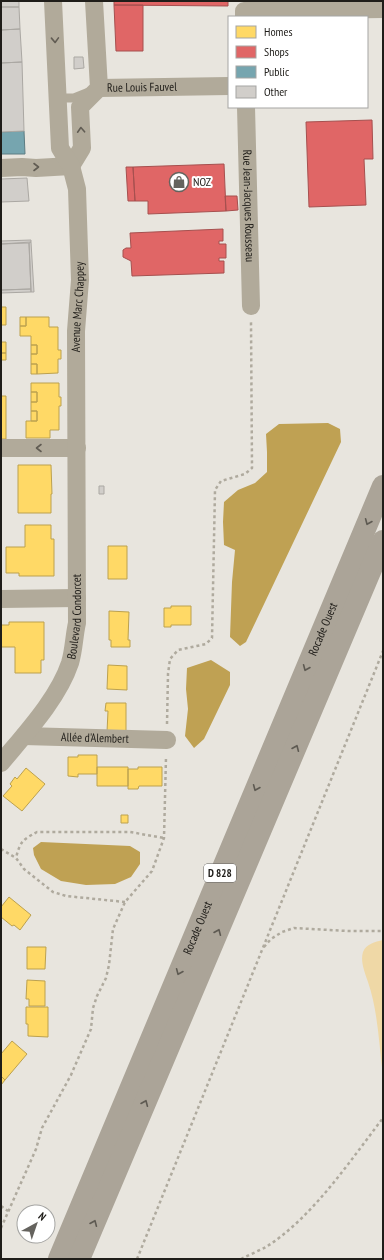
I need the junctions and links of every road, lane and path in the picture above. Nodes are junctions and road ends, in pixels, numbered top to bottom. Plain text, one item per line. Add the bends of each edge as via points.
1 (53, 1) edge
2 (94, 1) edge
3 (383, 9) edge
4 (244, 16) edge
5 (228, 86) edge
6 (99, 88) junction
7 (57, 98) junction
8 (246, 108) edge
9 (71, 166) junction
10 (1, 168) edge
11 (251, 306) joint
12 (1, 448) edge
13 (77, 448) junction
14 (383, 486) edge
15 (383, 541) edge
16 (77, 598) junction
17 (1, 599) edge
18 (383, 651) edge
19 (24, 736) junction
20 (167, 740) junction
21 (1, 763) edge
22 (164, 838) junction
23 (1, 849) edge
24 (16, 858) junction
25 (125, 902) junction
26 (383, 931) edge
27 (262, 949) junction
28 (383, 1118) edge
29 (1, 1206) edge
30 (8, 1212) junction
31 (1, 1228) edge
32 (59, 1259) edge
33 (79, 1259) edge
34 (137, 1259) edge
35 (241, 1259) edge

1 -> 7 street, Avenue Marc Chappey
2 - 6 street
3 - 4 street via 244,11
5 - 6 street, Rue Louis Fauvel
6 - 7 lane, Rue Louis Fauvel via 74,98
9 -> 6 street via 82,148 80,107
7 - 9 street, Avenue Marc Chappey via 60,148
8 - 11 street, Rue Jean-Jacques Rousseau
10 -> 9 street
9 - 13 street, Avenue Marc Chappey via 77,189 80,280 76,331
11 - 20 path via 252,468 245,474 221,482 215,490 212,638 206,644 178,650 170,659
13 -> 12 street
13 - 16 street, Boulevard Condorcet
14 -> 32 main road, Rocade Ouest / D 828
33 -> 15 main road, Rocade Ouest / D 828
16 - 17 street
16 - 19 street, Boulevard Condorcet via 70,662 56,693
18 - 27 path
19 - 20 street, Allée d'Alembert
19 - 21 street, Boulevard Condorcet
20 - 22 path
22 - 24 path via 130,832 37,832 24,839
22 - 25 path via 152,871
23 - 24 path
24 - 25 path via 24,869 53,892 66,896
25 - 30 path via 113,929 109,965 93,1008 91,1029 71,1075 42,1128 36,1149
26 - 27 path via 290,928 277,935
27 - 34 path
28 - 35 path via 310,1210 266,1246
29 - 30 path
30 - 31 path

